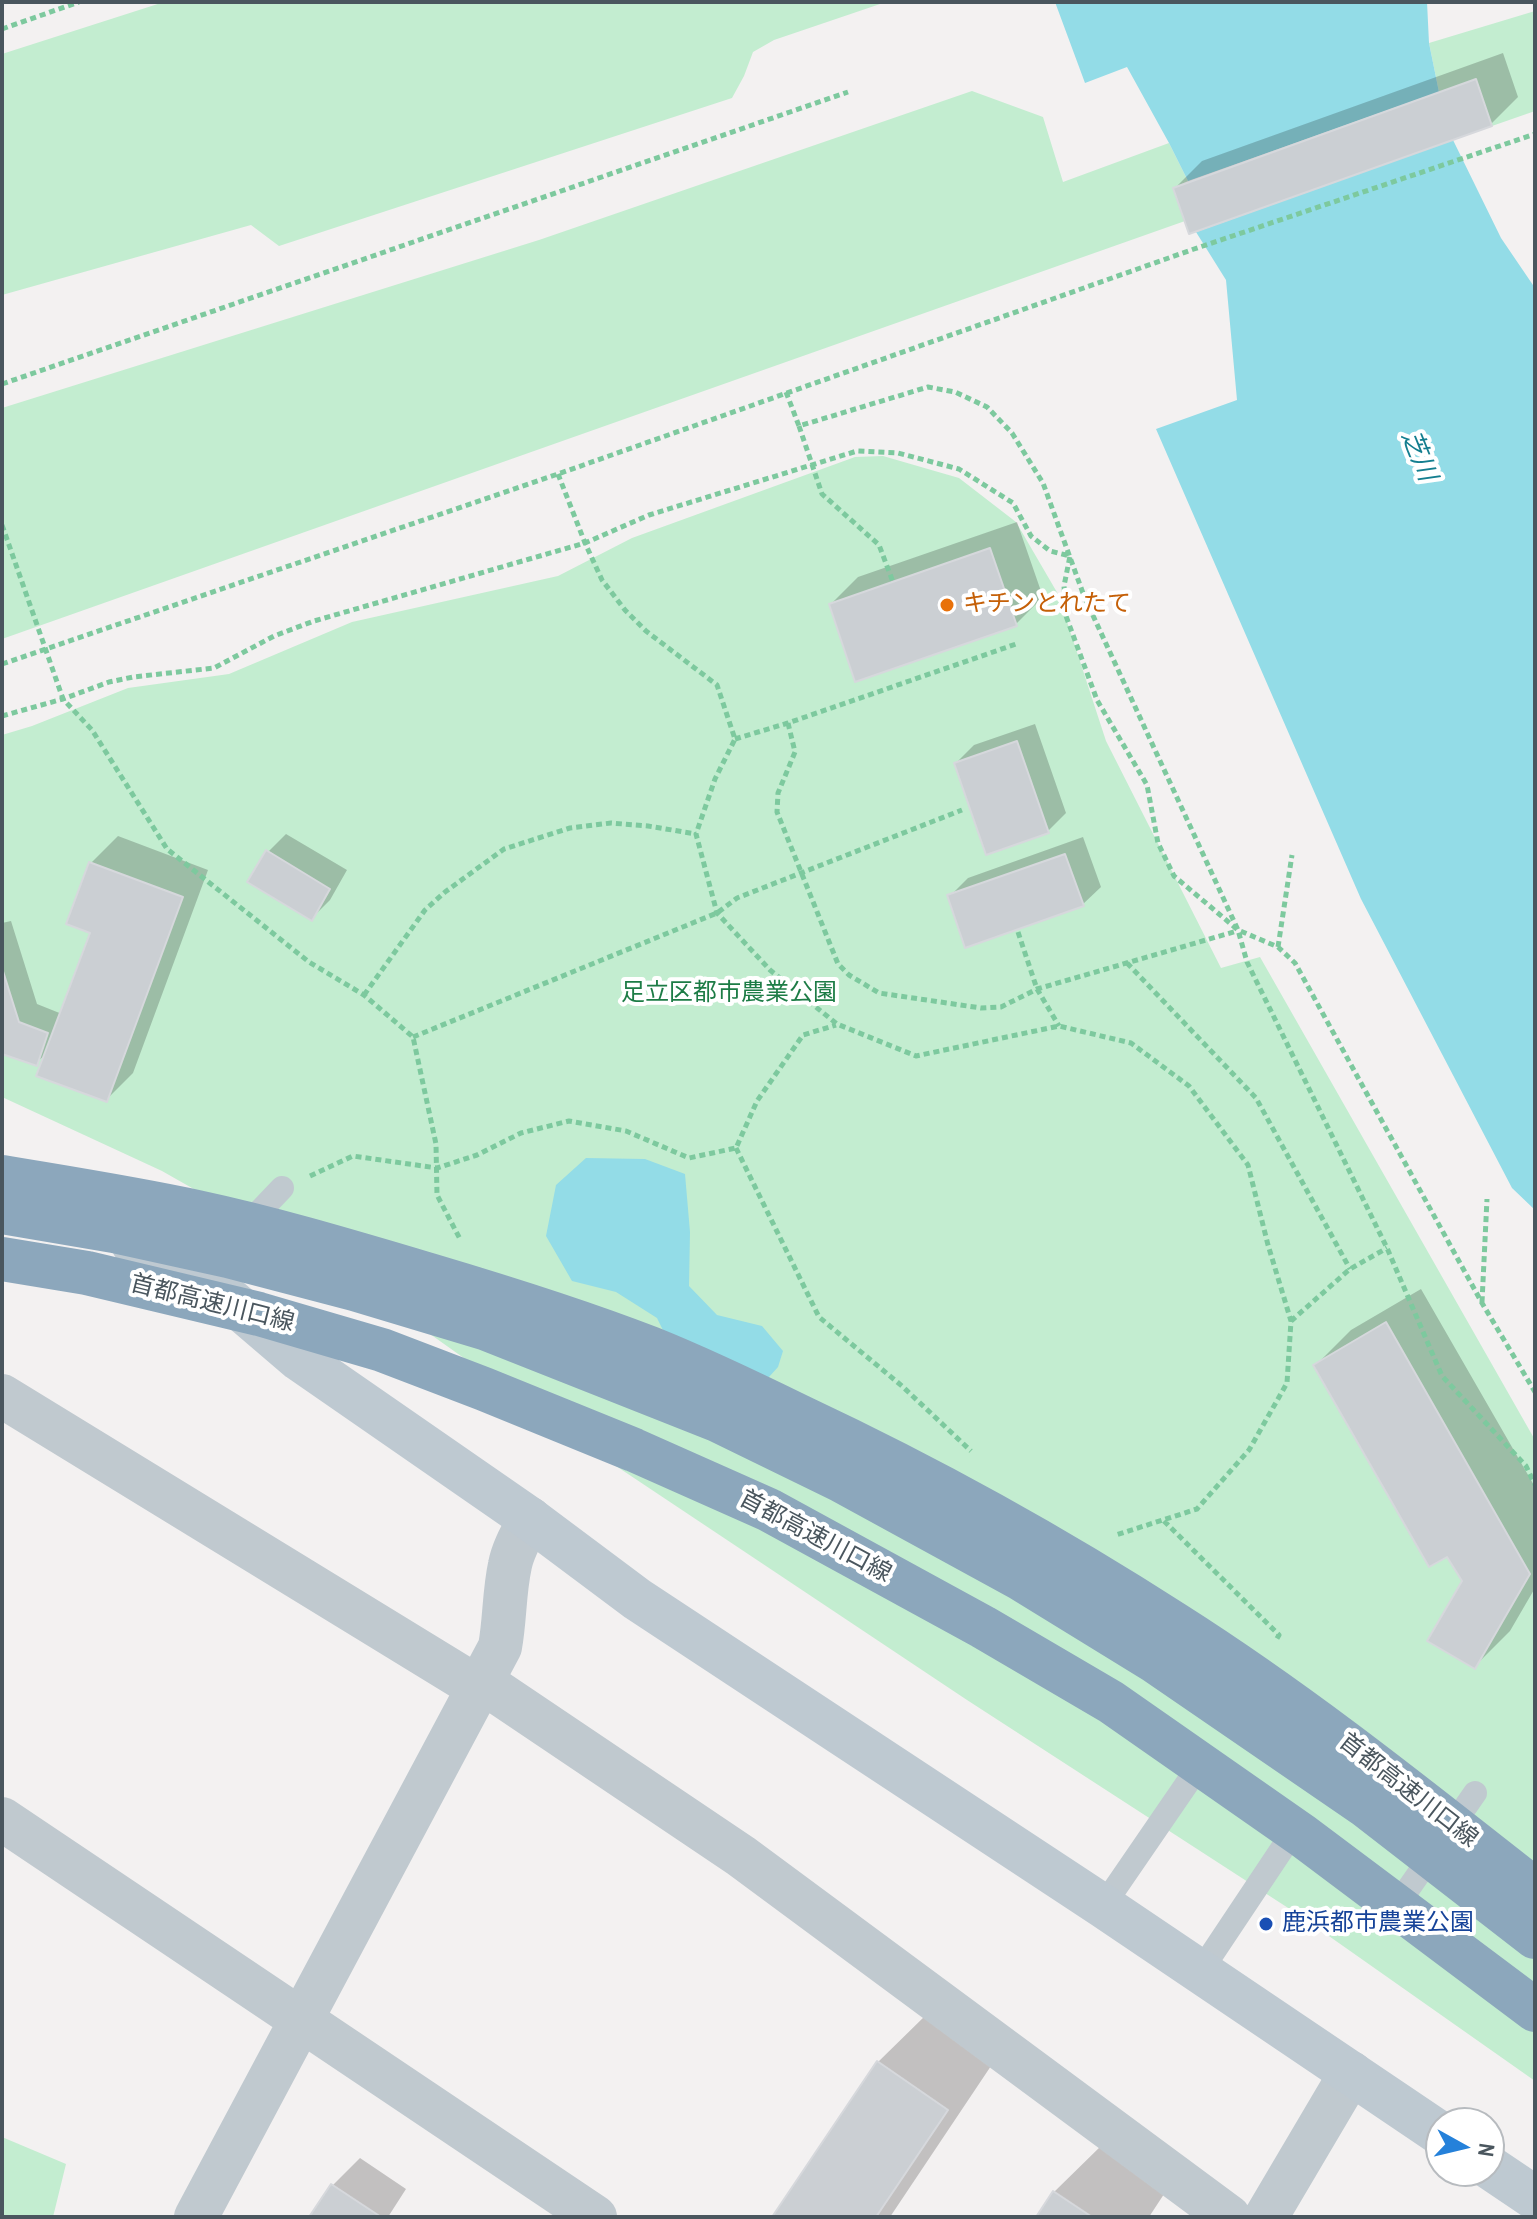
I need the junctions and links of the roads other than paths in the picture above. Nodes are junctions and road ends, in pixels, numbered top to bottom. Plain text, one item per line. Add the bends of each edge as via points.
1 (2, 1177) edge
2 (282, 1188) road end
3 (2, 1190) edge
4 (2, 1212) edge
5 (2, 1259) edge
6 (2, 1274) edge
7 (202, 1276) junction
8 (299, 1359) junction
9 (2, 1396) edge
10 (530, 1519) junction
11 (481, 1681) junction
12 (1475, 1793) dead end
13 (2, 1819) edge
14 (1292, 1834) junction
15 (1535, 1890) edge
16 (1103, 1906) junction
17 (1535, 1937) edge
18 (1200, 1972) junction
19 (1535, 2010) edge
20 (302, 2021) junction
21 (1351, 2073) junction
22 (1425, 2123) edge
23 (1505, 2178) edge
24 (1535, 2198) edge
25 (196, 2217) edge
26 (595, 2217) edge
27 (1229, 2217) edge
28 (1266, 2217) edge

1 - 15 highway, 首都高速川口線 via 197,1212 327,1244 516,1300 651,1349 764,1399 951,1491 1178,1625 1344,1740
2 - 7 lane
3 - 7 street via 46,1203
4 - 17 highway via 129,1234 354,1289 487,1329 717,1420 1007,1571 1156,1662 1366,1806
5 - 19 highway, 首都高速川口線 via 87,1273 259,1314 382,1350 769,1510 1111,1702 1303,1836
6 - 8 street via 99,1288 191,1312
7 - 8 street
8 - 10 street
9 - 11 street via 461,1677
10 - 11 street via 510,1565 500,1647
10 - 16 street via 637,1599
11 - 20 street
11 - 27 street via 741,1856
12 - 14 lane via 1404,1895 1394,1899 1373,1895
13 - 20 street
14 - 16 lane via 1197,1769
14 - 18 lane
16 - 18 street
18 - 21 street
20 - 25 street
20 - 26 street
21 - 22 street
21 - 28 street
23 - 24 street

